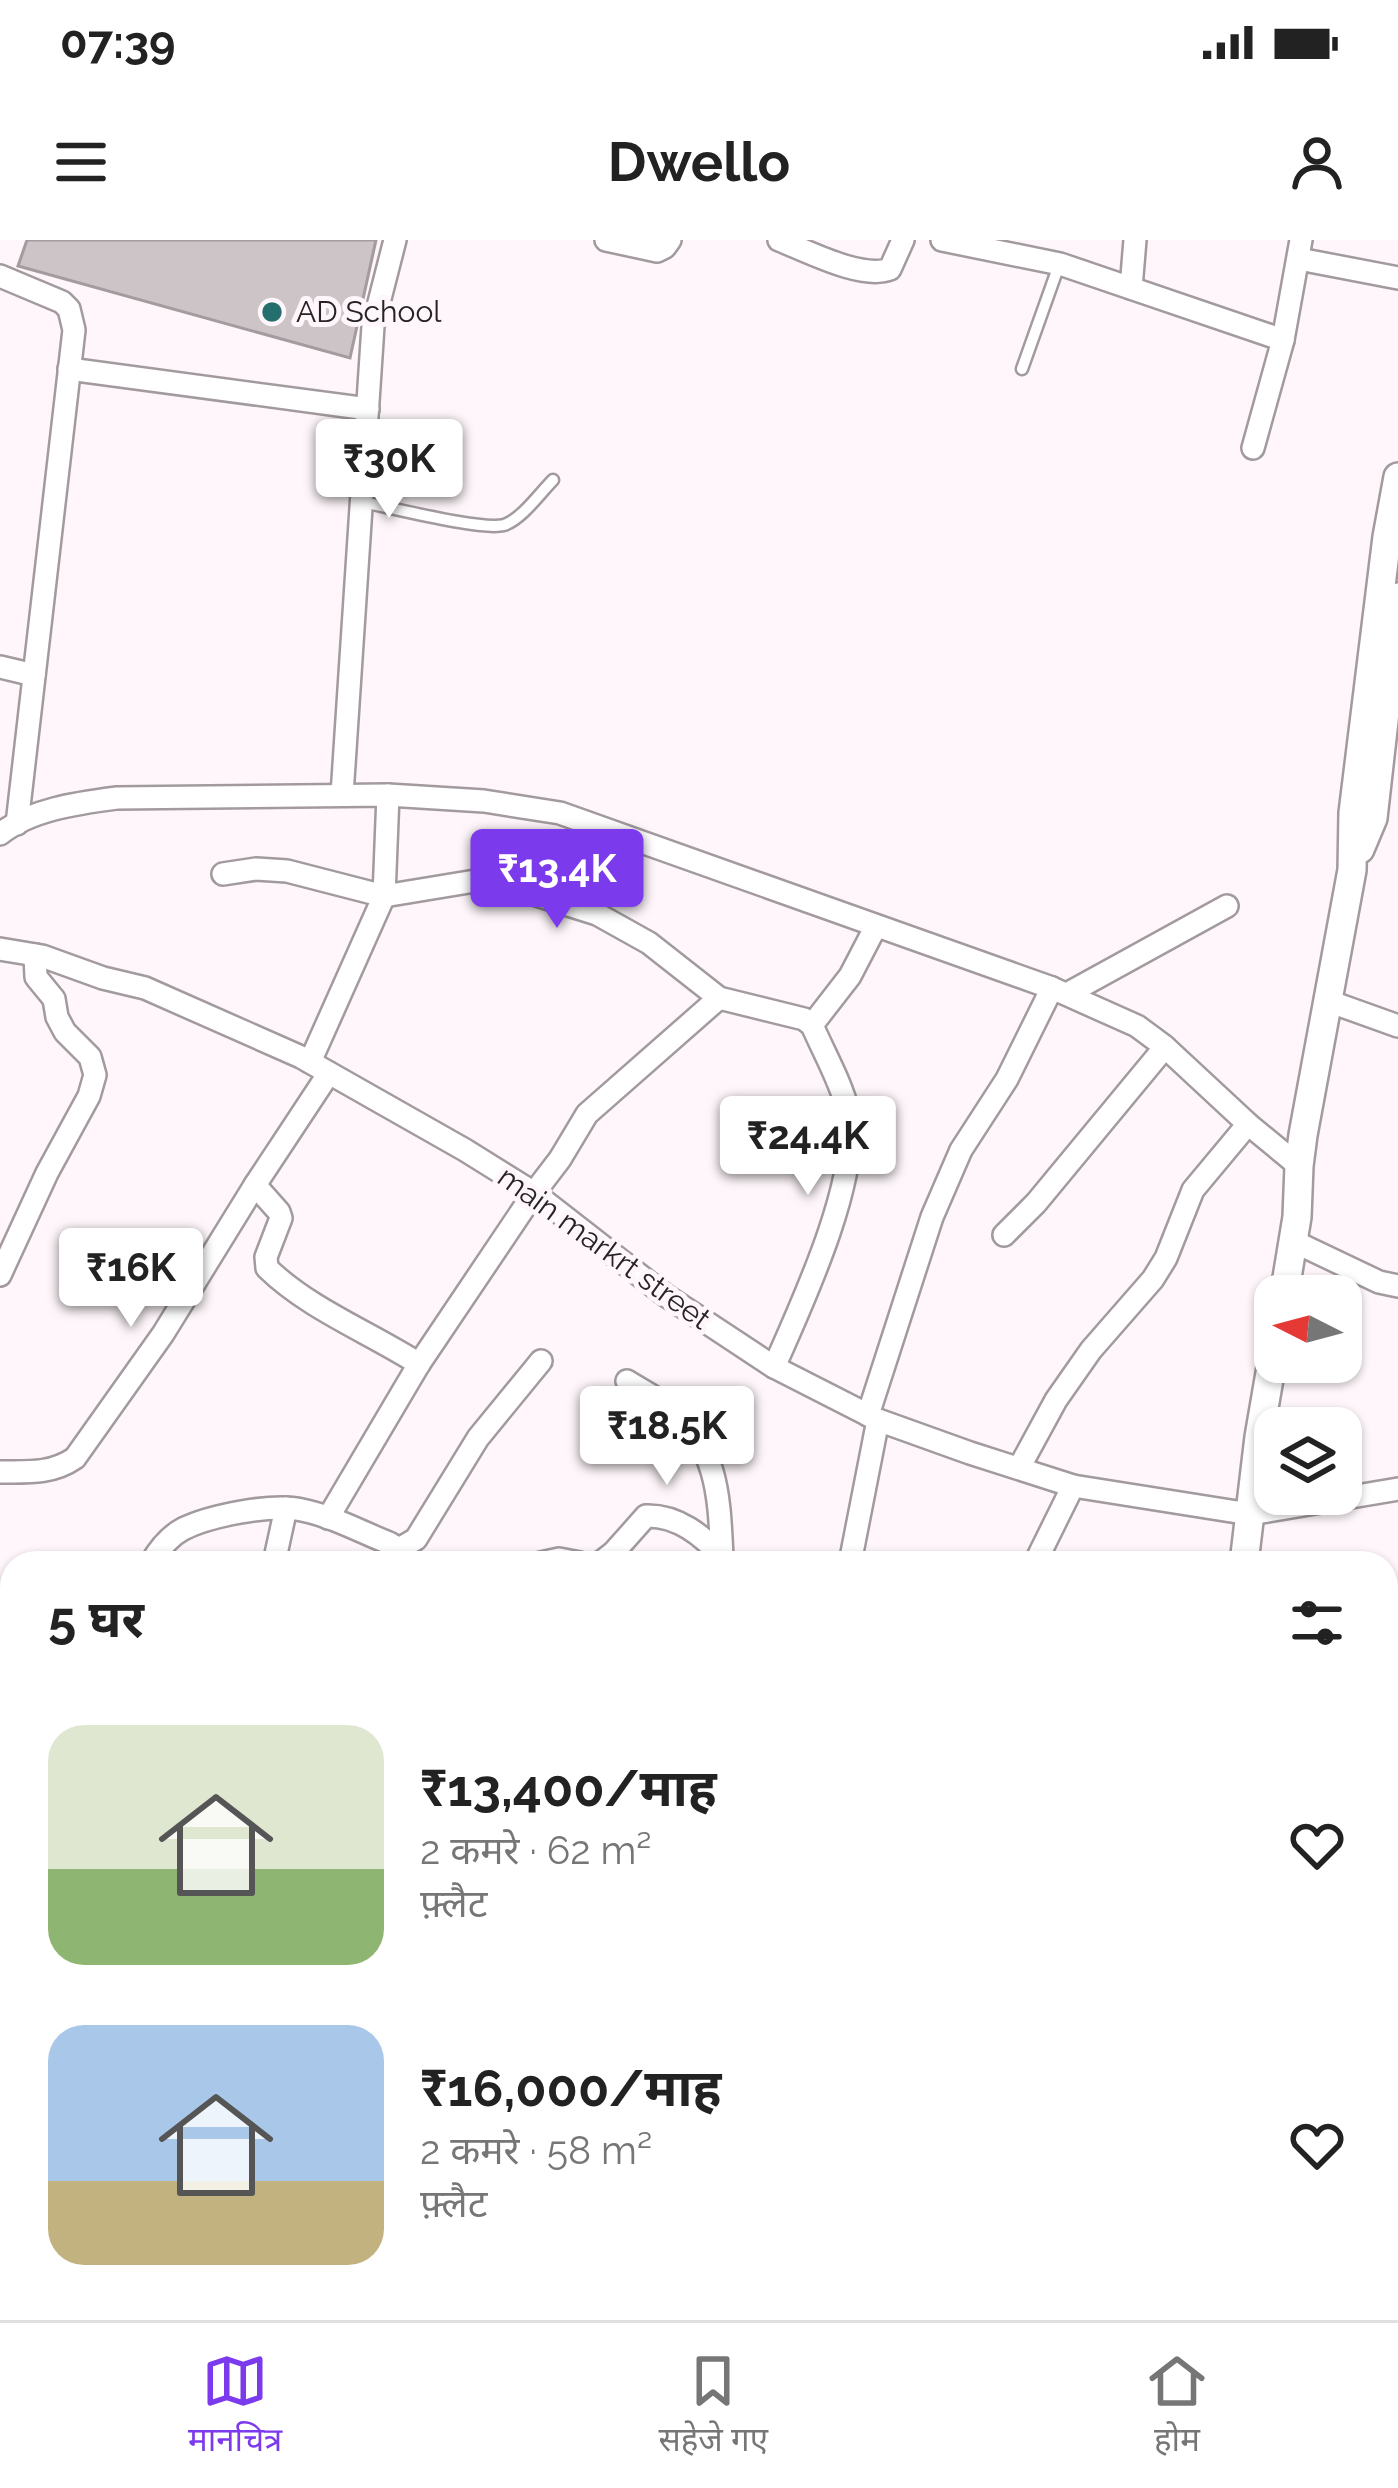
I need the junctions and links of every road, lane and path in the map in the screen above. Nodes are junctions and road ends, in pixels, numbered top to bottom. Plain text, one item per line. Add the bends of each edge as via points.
1 (394, 240) edge
2 (606, 240) edge
3 (670, 240) edge
4 (778, 240) edge
5 (903, 240) edge
6 (942, 240) edge
7 (1135, 240) edge
8 (1300, 249) edge
9 (1060, 264) junction
10 (0, 276) edge
11 (1398, 278) edge
12 (1131, 288) junction
13 (1283, 340) junction
14 (70, 369) junction
15 (1022, 370) dead end
16 (368, 409) junction
17 (1253, 448) dead end
18 (1398, 478) edge
19 (553, 480) dead end
20 (362, 502) junction
21 (1398, 597) edge
22 (0, 667) edge
23 (34, 675) junction
24 (1394, 681) edge
25 (342, 795) junction
26 (388, 795) junction
27 (8, 829) edge
28 (1352, 870) junction
29 (223, 874) dead end
30 (384, 896) junction
31 (1227, 906) dead end
32 (876, 926) junction
33 (0, 949) edge
34 (38, 956) junction
35 (1060, 991) junction
36 (718, 998) junction
37 (1328, 1000) junction
38 (812, 1025) junction
39 (1398, 1026) edge
40 (1165, 1047) junction
41 (320, 1067) junction
42 (1248, 1124) junction
43 (1299, 1166) junction
44 (256, 1185) junction
45 (534, 1193) junction
46 (1004, 1235) dead end
47 (1293, 1241) junction
48 (0, 1275) edge
49 (1287, 1275) edge
50 (1398, 1286) edge
51 (541, 1361) dead end
52 (419, 1364) junction
53 (774, 1367) junction
54 (627, 1381) dead end
55 (1268, 1383) edge
56 (873, 1418) junction
57 (1019, 1468) junction
58 (0, 1472) edge
59 (1073, 1486) junction
60 (1398, 1490) edge
61 (286, 1508) junction
62 (1250, 1514) junction
63 (328, 1518) junction
64 (159, 1551) edge
65 (277, 1551) edge
66 (391, 1551) edge
67 (405, 1551) edge
68 (615, 1551) edge
69 (717, 1551) edge
70 (724, 1551) edge
71 (852, 1551) edge
72 (1041, 1551) edge
73 (1245, 1551) edge

1 - 16 street via 373,326
2 - 3 street via 657,250
4 - 5 street via 878,274 890,269
6 - 9 street
7 - 12 street
8 - 11 street
8 - 13 street
9 - 12 street
9 - 15 lane
10 - 14 street via 69,309
12 - 13 street
13 - 17 street
14 - 16 street
14 - 23 street
16 - 20 street
18 - 28 street
19 - 20 lane via 498,526
20 - 25 street
21 - 24 street
22 - 23 street
23 - 27 street
24 - 28 street via 1372,818
25 - 26 street
25 - 27 street via 117,798
26 - 30 street
26 - 32 street via 560,812
28 - 37 street
29 - 30 street via 287,872
30 - 36 street via 475,881 542,895 649,943
30 - 41 street
31 - 35 street
32 - 35 street
32 - 38 street
33 - 34 street, main markrt street
34 - 41 street, main markrt street via 145,988
34 - 48 street via 35,977 95,1075
35 - 40 street
35 - 56 street via 961,1150 932,1217
36 - 38 street
36 - 45 street via 587,1114
37 - 39 street
37 - 43 street
38 - 53 street via 849,1115 846,1176
40 - 42 street
40 - 46 street
41 - 44 street
41 - 45 street, main markrt street
42 - 43 street
42 - 57 street via 1193,1190 1153,1279 1091,1349
43 - 47 street
44 - 52 street via 281,1218 266,1268 307,1302
44 - 58 street via 75,1458 41,1472
45 - 52 street
45 - 53 street, main markrt street
47 - 49 street
47 - 50 street
51 - 67 street via 478,1438
52 - 63 street
53 - 56 street, main markrt street
54 - 70 street via 694,1433 713,1468
55 - 62 street
56 - 57 street, main markrt street
56 - 71 street
57 - 59 street, main markrt street
59 - 62 street, main markrt street
59 - 72 street
60 - 62 street, main markrt street
61 - 63 street
61 - 64 street via 183,1529
61 - 65 street
62 - 73 street
63 - 66 street
68 - 69 street via 646,1516 659,1516

